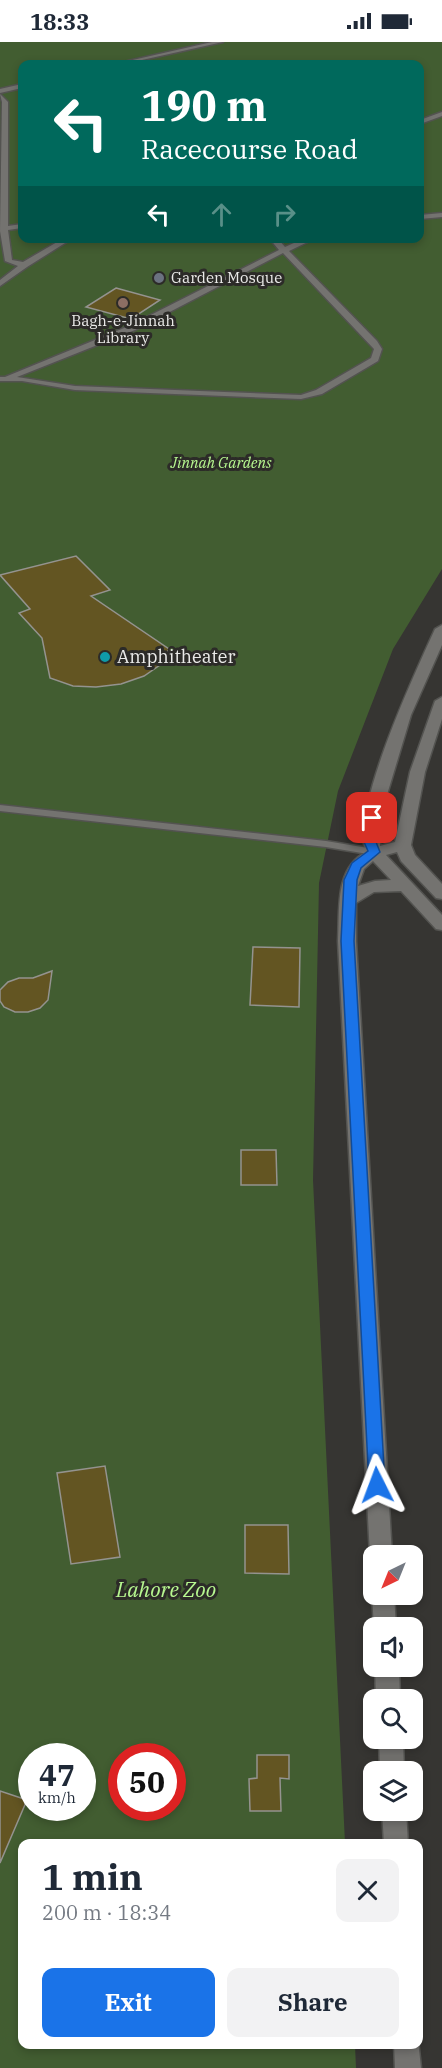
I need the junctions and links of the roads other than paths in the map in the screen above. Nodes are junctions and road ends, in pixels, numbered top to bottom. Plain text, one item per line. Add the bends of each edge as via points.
1 (220, 42) edge
2 (137, 60) edge
3 (18, 87) edge
4 (0, 91) edge
5 (0, 96) edge
6 (442, 114) edge
7 (424, 121) edge
8 (442, 215) edge
9 (424, 217) edge
10 (18, 227) edge
11 (2, 229) edge
12 (61, 243) edge
13 (278, 243) edge
14 (300, 243) edge
15 (285, 249) junction
16 (24, 265) junction
17 (0, 284) edge
18 (2, 379) edge
19 (442, 629) edge
20 (442, 701) edge
21 (0, 808) edge
22 (403, 845) junction
23 (374, 852) junction
24 (404, 886) junction
25 (442, 894) edge
26 (350, 900) junction
27 (442, 925) edge
28 (380, 1545) edge
29 (395, 1821) edge
30 (396, 1839) edge
31 (407, 2049) edge
32 (408, 2068) edge

1 - 2 lane
3 - 4 lane
5 - 11 lane via 5,102
6 - 7 lane
8 - 9 lane
10 - 11 lane
11 - 16 lane via 9,261
12 - 16 lane
13 - 15 lane
14 - 15 lane
15 - 18 lane via 149,320
15 - 18 lane via 378,349 375,359 319,392 289,397 195,394 75,388
16 - 17 lane
19 - 23 main road via 403,715 372,818 370,842
20 - 22 main road via 418,765
21 - 23 lane
22 - 23 main road
22 - 25 main road via 407,857
23 - 24 main road
23 - 26 main road via 352,873
24 - 26 main road via 374,886
24 - 27 main road
26 - 28 main road via 347,941
29 - 30 main road
31 - 32 main road

